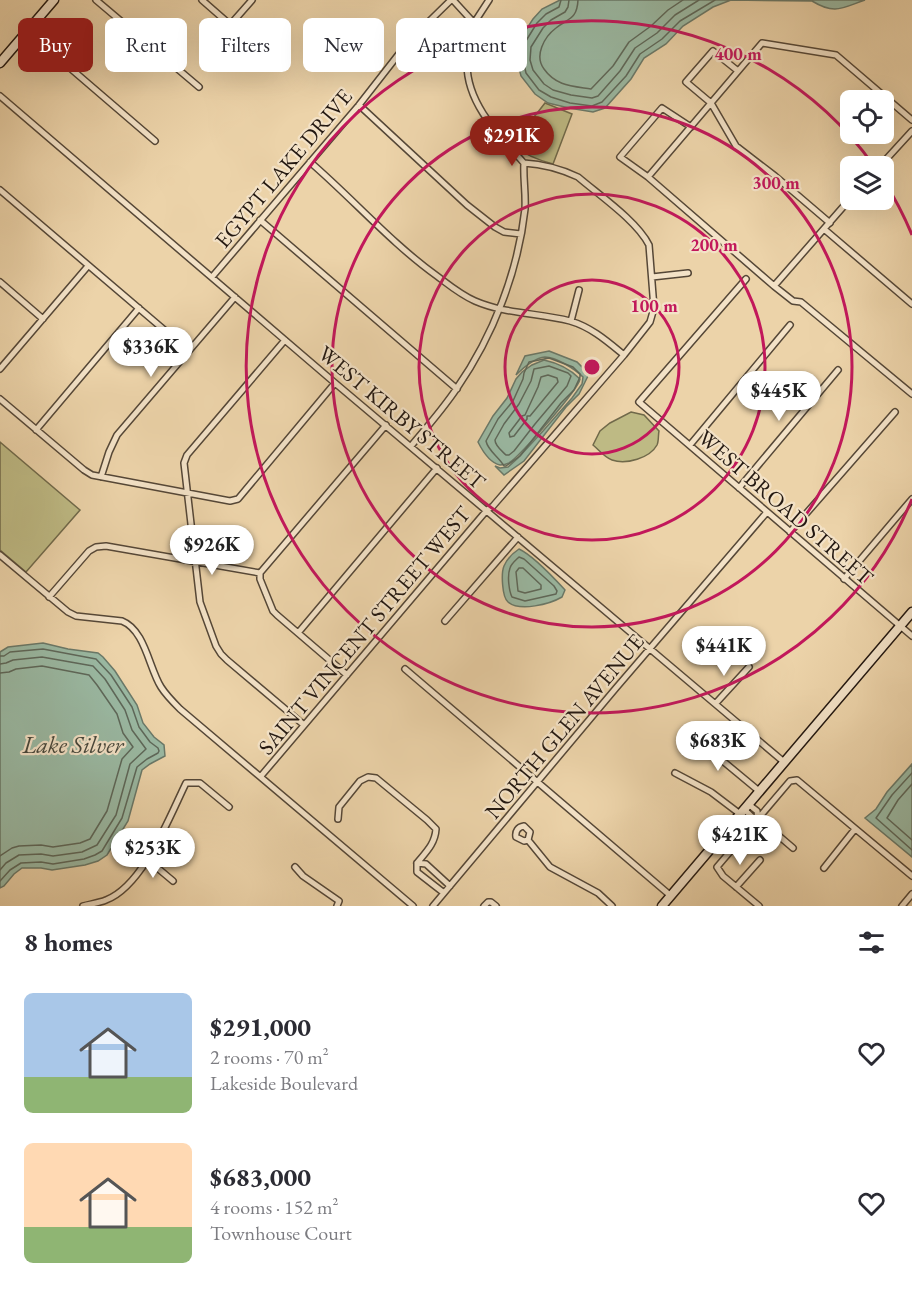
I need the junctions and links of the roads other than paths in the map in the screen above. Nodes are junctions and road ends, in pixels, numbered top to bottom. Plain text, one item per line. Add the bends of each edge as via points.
1 (54, 0) edge
2 (96, 0) edge
3 (202, 0) edge
4 (252, 0) edge
5 (452, 0) edge
6 (489, 0) edge
7 (38, 18) edge
8 (222, 18) edge
9 (236, 18) edge
10 (469, 18) edge
11 (477, 18) edge
12 (18, 42) edge
13 (0, 63) edge
14 (738, 71) junction
15 (75, 72) edge
16 (467, 72) edge
17 (199, 87) dead end
18 (0, 96) edge
19 (711, 104) junction
20 (359, 105) junction
21 (912, 120) edge
22 (691, 127) junction
23 (912, 130) edge
24 (155, 141) dead end
25 (889, 156) edge
26 (310, 162) junction
27 (524, 163) junction
28 (648, 177) junction
29 (0, 190) edge
30 (841, 210) edge
31 (260, 220) junction
32 (830, 223) junction
33 (824, 229) junction
34 (521, 234) junction
35 (88, 266) junction
36 (688, 273) dead end
37 (212, 277) junction
38 (652, 277) junction
39 (746, 279) dead end
40 (0, 282) edge
41 (774, 286) junction
42 (579, 290) dead end
43 (235, 297) junction
44 (912, 304) edge
45 (139, 308) junction
46 (500, 309) junction
47 (44, 319) junction
48 (571, 321) junction
49 (790, 325) dead end
50 (285, 340) junction
51 (189, 351) junction
52 (624, 355) junction
53 (0, 369) edge
54 (838, 370) dead end
55 (335, 383) junction
56 (457, 389) junction
57 (912, 394) edge
58 (0, 399) edge
59 (895, 412) dead end
60 (386, 425) junction
61 (36, 429) junction
62 (690, 445) junction
63 (411, 446) junction
64 (436, 468) junction
65 (102, 477) junction
66 (739, 488) junction
67 (188, 494) junction
68 (912, 499) edge
69 (487, 510) junction
70 (766, 512) junction
71 (790, 532) junction
72 (518, 537) junction
73 (0, 555) edge
74 (195, 561) junction
75 (260, 573) junction
76 (844, 579) junction
77 (50, 597) junction
78 (912, 612) edge
79 (445, 621) dead end
80 (900, 627) junction
81 (298, 633) junction
82 (912, 636) edge
83 (650, 650) junction
84 (749, 667) dead end
85 (405, 669) dead end
86 (347, 675) junction
87 (716, 703) junction
88 (304, 725) junction
89 (690, 743) dead end
90 (784, 762) junction
91 (675, 772) dead end
92 (261, 776) junction
93 (538, 782) junction
94 (759, 791) junction
95 (230, 807) dead end
96 (744, 809) junction
97 (758, 818) junction
98 (338, 819) dead end
99 (855, 829) junction
100 (528, 840) dead end
101 (793, 848) dead end
102 (148, 860) junction
103 (760, 860) dead end
104 (417, 863) junction
105 (295, 867) dead end
106 (824, 868) dead end
107 (912, 876) edge
108 (173, 881) dead end
109 (450, 886) junction
110 (736, 887) junction
111 (444, 893) junction
112 (912, 894) edge
113 (671, 896) junction
114 (83, 906) edge
115 (337, 906) edge
116 (413, 906) edge
117 (434, 906) edge
118 (484, 906) edge
119 (496, 906) edge
120 (612, 906) edge
121 (662, 906) edge
122 (759, 906) edge
123 (902, 906) edge

1 - 7 street
2 - 17 street
3 - 8 street
4 - 9 street
5 - 10 street
5 - 20 street, EGYPT LAKE DRIVE via 409,41
6 - 11 street
12 - 13 street
14 - 19 street
14 - 19 street via 713,51 686,82
14 - 21 street via 762,43 836,55
15 - 24 street
16 - 27 street via 472,93 492,128
18 - 37 street, WEST KIRBY STREET
19 - 22 street
19 - 32 street via 736,146
20 - 26 street, EGYPT LAKE DRIVE
20 - 34 street via 476,212 504,232
22 - 28 street
22 - 28 street via 662,108 620,157
23 - 25 street
26 - 31 street, EGYPT LAKE DRIVE
26 - 46 street via 431,272 468,297
27 - 34 street
27 - 38 street, SAINT VINCENT STREET WEST via 578,177 636,226 650,244
28 - 41 street
29 - 35 street
30 - 32 street
31 - 37 street, EGYPT LAKE DRIVE
31 - 56 street
32 - 33 street
33 - 41 street
33 - 44 street
34 - 46 street
35 - 45 street
35 - 47 street
36 - 38 street
37 - 43 street, WEST KIRBY STREET
38 - 52 street, SAINT VINCENT STREET WEST via 654,308 650,322
39 - 62 street, WEST BROAD STREET via 639,402
40 - 47 street
41 - 57 street via 801,302
42 - 48 street
43 - 50 street, WEST KIRBY STREET
43 - 51 street
45 - 51 street
45 - 61 street
46 - 48 street
46 - 56 street
47 - 53 street
48 - 52 street via 601,335
49 - 62 street
50 - 55 street, WEST KIRBY STREET
50 - 67 street via 187,455 184,462
51 - 65 street via 117,435
52 - 69 street, SAINT VINCENT STREET WEST
54 - 66 street
55 - 60 street, WEST KIRBY STREET
55 - 67 street via 237,499
56 - 63 street
58 - 61 street
59 - 71 street
60 - 63 street, WEST KIRBY STREET
60 - 75 street
61 - 65 street via 84,470
62 - 66 street, WEST BROAD STREET
63 - 64 street, WEST KIRBY STREET
64 - 69 street, WEST KIRBY STREET
64 - 81 street
65 - 67 street
66 - 70 street, WEST BROAD STREET
67 - 74 street
68 - 76 street
69 - 72 street, WEST KIRBY STREET
69 - 86 street, SAINT VINCENT STREET WEST
70 - 71 street, WEST BROAD STREET
70 - 83 street, NORTH GLEN AVENUE
71 - 76 street, WEST BROAD STREET
72 - 79 street
72 - 83 street, WEST KIRBY STREET
73 - 77 street
74 - 75 street
74 - 77 street via 96,547
74 - 88 street via 200,602 221,654
75 - 81 street via 273,611
76 - 80 street, WEST BROAD STREET
77 - 92 street via 76,616 129,624 140,638 169,698
78 - 80 street
80 - 82 street, WEST BROAD STREET
80 - 90 street
81 - 86 street
83 - 87 street, WEST KIRBY STREET
83 - 93 street, NORTH GLEN AVENUE
84 - 87 street
85 - 93 street
86 - 88 street, SAINT VINCENT STREET WEST
87 - 90 street, WEST KIRBY STREET
88 - 92 street, SAINT VINCENT STREET WEST
89 - 94 street via 704,754 712,752
90 - 94 street
91 - 96 street
92 - 116 street
93 - 109 street, NORTH GLEN AVENUE
93 - 113 street
94 - 96 street
95 - 102 street via 200,783 186,783
96 - 97 street via 757,812
96 - 113 street
97 - 99 street via 790,781 797,780
97 - 101 street
97 - 110 street via 717,867
98 - 104 street via 339,807 360,781 376,778 436,829 432,845
99 - 106 street
99 - 107 street
100 - 120 street via 550,867 598,893
102 - 108 street
102 - 114 street via 127,887 107,900
103 - 110 street
104 - 109 street via 426,864
104 - 111 street via 417,872
105 - 115 street via 339,901
109 - 111 street, NORTH GLEN AVENUE
110 - 122 street
111 - 117 street, NORTH GLEN AVENUE
112 - 123 street
113 - 121 street
118 - 119 street via 491,902

